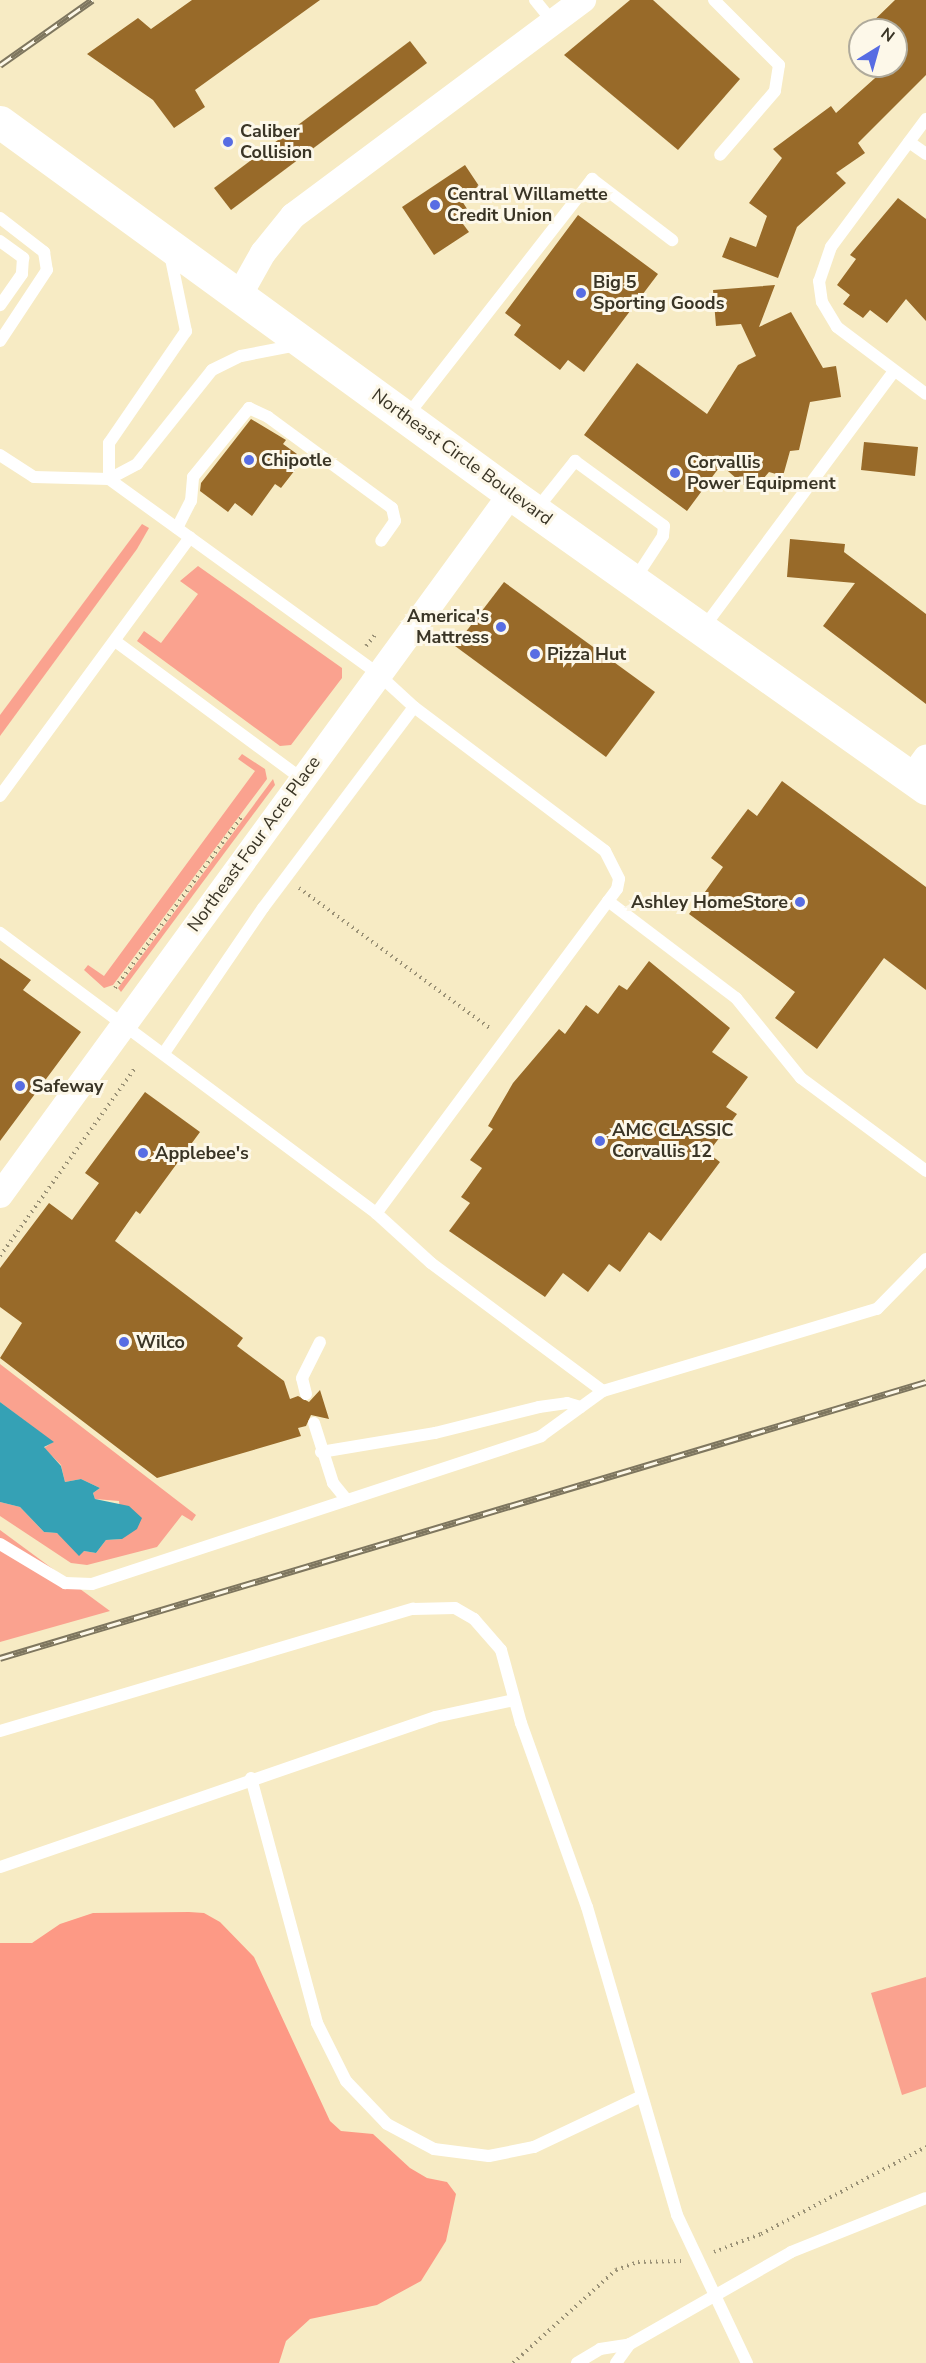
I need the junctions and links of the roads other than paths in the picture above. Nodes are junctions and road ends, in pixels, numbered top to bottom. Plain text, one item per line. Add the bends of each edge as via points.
1 (535, 0) edge
2 (583, 0) edge
3 (714, 0) edge
4 (553, 22) junction
5 (926, 119) edge
6 (0, 122) edge
7 (909, 142) junction
8 (926, 154) edge
9 (720, 155) dead end
10 (0, 218) edge
11 (672, 240) dead end
12 (0, 241) edge
13 (166, 241) junction
14 (240, 294) junction
15 (0, 305) edge
16 (0, 341) edge
17 (307, 343) junction
18 (894, 371) junction
19 (926, 394) edge
20 (406, 417) junction
21 (0, 455) edge
22 (109, 479) junction
23 (523, 502) junction
24 (177, 528) junction
25 (190, 537) junction
26 (381, 541) dead end
27 (634, 579) junction
28 (704, 627) junction
29 (115, 641) junction
30 (378, 674) junction
31 (414, 707) junction
32 (921, 774) edge
33 (301, 778) junction
34 (0, 796) edge
35 (608, 901) junction
36 (0, 933) edge
37 (125, 1025) junction
38 (164, 1053) junction
39 (926, 1171) edge
40 (0, 1195) edge
41 (376, 1213) junction
42 (926, 1258) edge
43 (320, 1342) dead end
44 (603, 1391) junction
45 (306, 1394) dead end
46 (580, 1407) junction
47 (314, 1423) dead end
48 (321, 1452) junction
49 (347, 1500) junction
50 (0, 1544) edge
51 (514, 1700) junction
52 (0, 1731) edge
53 (251, 1778) junction
54 (0, 1867) edge
55 (640, 2097) junction
56 (926, 2198) edge
57 (713, 2294) junction
58 (630, 2344) junction
59 (577, 2363) edge
60 (616, 2363) edge
61 (747, 2363) edge

1 - 4 lane
2 - 4 street
3 - 9 lane via 769,50 779,65 775,91
4 - 14 street via 293,216 263,253
5 - 7 lane
6 - 13 main road, Northeast Circle Boulevard
7 - 8 lane
7 - 18 lane via 831,247 819,281 822,302 837,327
10 - 16 lane via 44,252 47,270
11 - 20 lane via 592,179
12 - 15 lane via 23,258 22,274
13 - 14 main road, Northeast Circle Boulevard
13 - 22 lane via 186,331 109,443
14 - 17 main road, Northeast Circle Boulevard
17 - 20 main road, Northeast Circle Boulevard
17 - 22 lane via 252,352 212,370 137,464
18 - 19 lane
18 - 28 lane
20 - 23 main road, Northeast Circle Boulevard
21 - 22 lane via 34,477
22 - 24 lane
23 - 27 main road, Northeast Circle Boulevard
23 - 27 lane via 575,461 664,526 663,537
23 - 30 street, Northeast Four Acre Place
24 - 25 lane
24 - 26 lane via 191,501 193,477 249,408 268,417 392,508 395,521
25 - 29 lane
25 - 30 lane
27 - 28 main road, Northeast Circle Boulevard
28 - 32 main road, Northeast Circle Boulevard
29 - 33 lane
29 - 34 lane
30 - 31 lane
30 - 33 street, Northeast Four Acre Place
31 - 35 lane via 605,850 619,879
31 - 38 lane via 286,879
33 - 37 street, Northeast Four Acre Place
35 - 39 lane via 736,998 801,1078
35 - 41 lane
36 - 37 lane
37 - 38 lane
37 - 40 street, Northeast Four Acre Place
38 - 41 lane
41 - 44 lane via 431,1263
42 - 44 lane via 877,1309
43 - 45 lane via 302,1378
44 - 46 lane
46 - 48 lane via 567,1403 538,1407 435,1433
46 - 49 lane via 541,1436
47 - 48 lane
48 - 49 lane via 333,1483
49 - 50 lane via 92,1584 65,1583
51 - 52 lane via 501,1650 474,1619 455,1608 413,1609
51 - 53 lane via 435,1717
51 - 55 lane via 587,1907
53 - 54 lane
53 - 55 lane via 317,2023 346,2081 387,2124 434,2149 489,2156 534,2147
55 - 57 lane via 677,2215
56 - 57 lane via 791,2252
57 - 58 lane
57 - 61 lane
58 - 59 lane via 600,2349
58 - 60 lane

